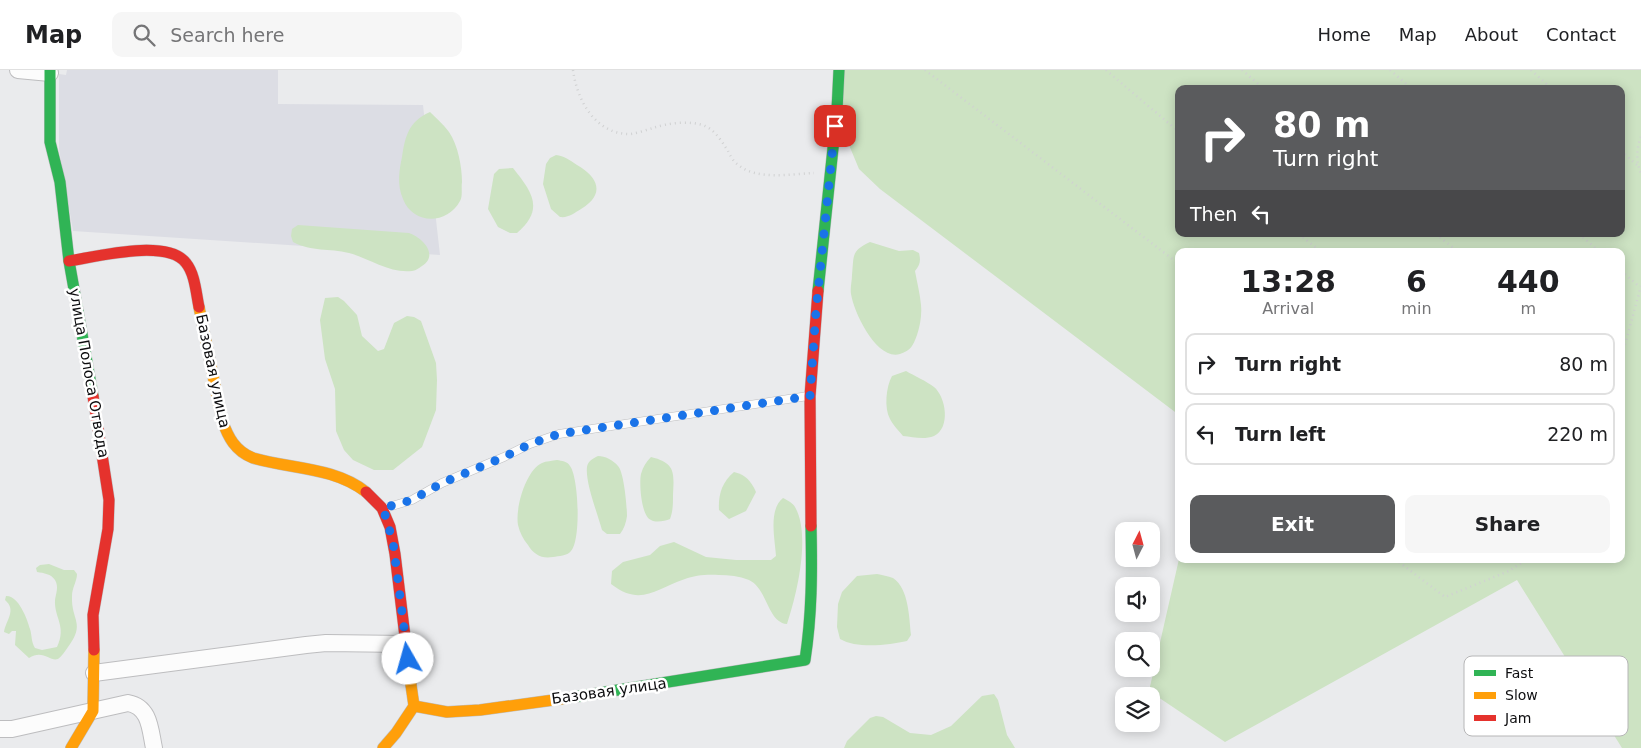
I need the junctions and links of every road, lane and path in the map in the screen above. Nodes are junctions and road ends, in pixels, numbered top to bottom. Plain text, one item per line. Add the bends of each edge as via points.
1 (18, 70) edge
2 (573, 70) edge
3 (839, 70) edge
4 (925, 70) edge
5 (1106, 70) edge
6 (1242, 70) edge
7 (1390, 70) edge
8 (1531, 70) edge
9 (50, 71) edge
10 (1259, 85) edge
11 (1407, 85) edge
12 (1548, 85) edge
13 (1175, 129) edge
14 (1641, 137) edge
15 (1625, 155) edge
16 (1637, 166) junction
17 (830, 172) junction
18 (1641, 173) edge
19 (1303, 237) edge
20 (1440, 237) edge
21 (1583, 237) edge
22 (1316, 248) edge
23 (1453, 248) edge
24 (1595, 248) edge
25 (69, 261) junction
26 (1175, 261) edge
27 (1625, 274) edge
28 (1641, 287) edge
29 (1625, 345) edge
30 (810, 396) junction
31 (383, 508) junction
32 (1399, 563) edge
33 (1522, 563) edge
34 (405, 644) junction
35 (94, 673) junction
36 (414, 706) junction
37 (93, 711) junction
38 (0, 729) edge
39 (71, 748) edge
40 (154, 748) edge
41 (383, 748) edge

1 - 9 street, улица Полоса Отвода
2 - 17 path via 582,104 599,124 617,132 632,134 666,124 693,124 706,127 717,135 736,163 754,174
3 - 17 street
4 - 26 path
5 - 13 path
6 - 10 path
7 - 11 path
8 - 12 path
9 - 25 street, улица Полоса Отвода via 50,142 60,182
14 - 16 path
15 - 16 path
16 - 18 path
17 - 30 street
19 - 22 path
20 - 23 path
21 - 24 path
25 - 31 street, Базовая улица via 149,250 169,252 186,262 191,271 222,420 231,442 241,453 253,458 346,479
25 - 35 street, улица Полоса Отвода via 100,431 109,500 108,529 93,615
27 - 28 path
28 - 29 path
30 - 31 lane via 559,434 442,483 412,500
30 - 36 street, Базовая улица via 812,596 805,660 480,710 447,712
31 - 34 street via 393,542
32 - 33 path via 1445,597
34 - 35 street via 306,645
34 - 36 street
35 - 37 street, улица Полоса Отвода
36 - 41 street
37 - 38 street
37 - 39 street
37 - 40 street via 128,703 138,704 148,720

